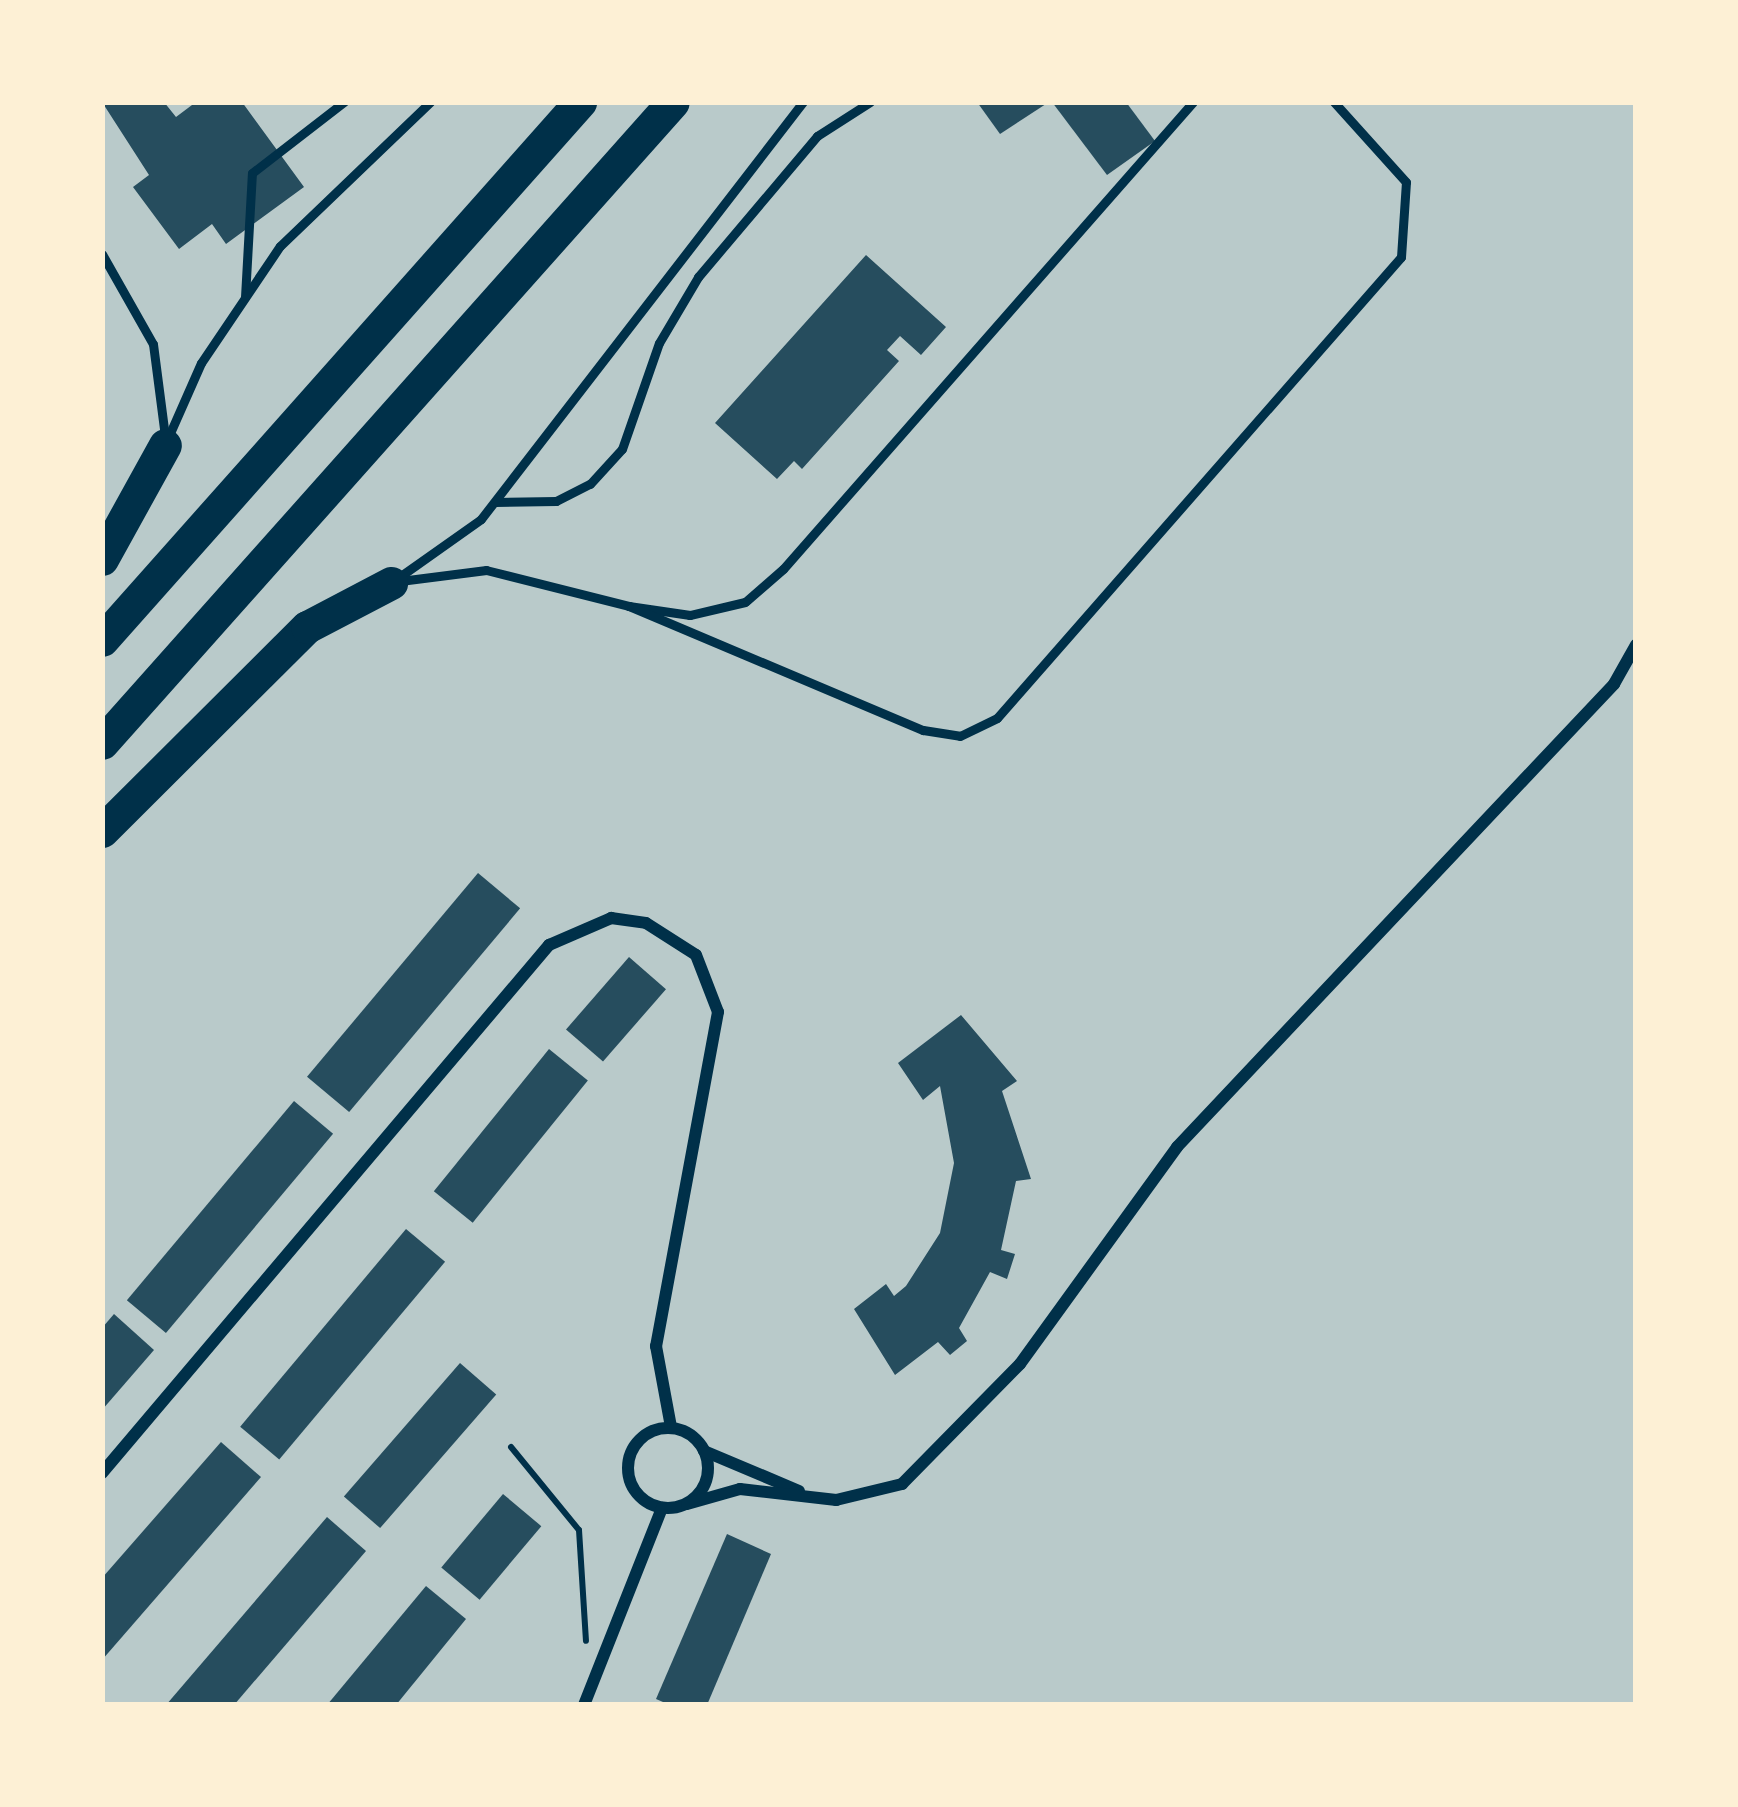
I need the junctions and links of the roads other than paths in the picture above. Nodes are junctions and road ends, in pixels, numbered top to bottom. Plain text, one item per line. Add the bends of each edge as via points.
1 (344, 102) edge
2 (430, 102) edge
3 (580, 102) edge
4 (673, 102) edge
5 (803, 102) edge
6 (870, 102) edge
7 (1193, 102) edge
8 (1334, 102) edge
9 (102, 254) edge
10 (245, 297) junction
11 (165, 445) junction
12 (495, 502) junction
13 (102, 559) edge
14 (391, 583) junction
15 (628, 606) junction
16 (102, 640) edge
17 (1636, 645) edge
18 (102, 743) edge
19 (102, 831) edge
20 (671, 1427) junction
21 (704, 1450) junction
22 (102, 1473) edge
23 (800, 1492) junction
24 (687, 1504) junction
25 (662, 1508) junction
26 (584, 1705) edge

1 - 10 lane via 253,173
2 - 10 lane via 309,214
3 - 16 highway
4 - 18 highway
5 - 12 lane
6 - 12 lane via 817,136 698,277 659,344 622,449 556,501
7 - 15 lane via 783,569 745,602 691,615
8 - 15 lane via 1406,182 1401,257 997,718 960,736 923,730
9 - 11 lane via 153,344
10 - 11 lane
11 - 13 highway
12 - 14 lane
14 - 15 lane via 486,570
14 - 19 highway via 307,627
17 - 23 street via 1614,684 1177,1147 1020,1364 902,1484 836,1500
20 - 21 street
20 - 22 street via 656,1346 718,1012 696,955 646,923 611,918 549,945
20 - 25 street via 645,1434 628,1456 638,1495
21 - 23 street
21 - 24 street via 708,1474
23 - 24 street via 740,1489
24 - 25 street
25 - 26 street

